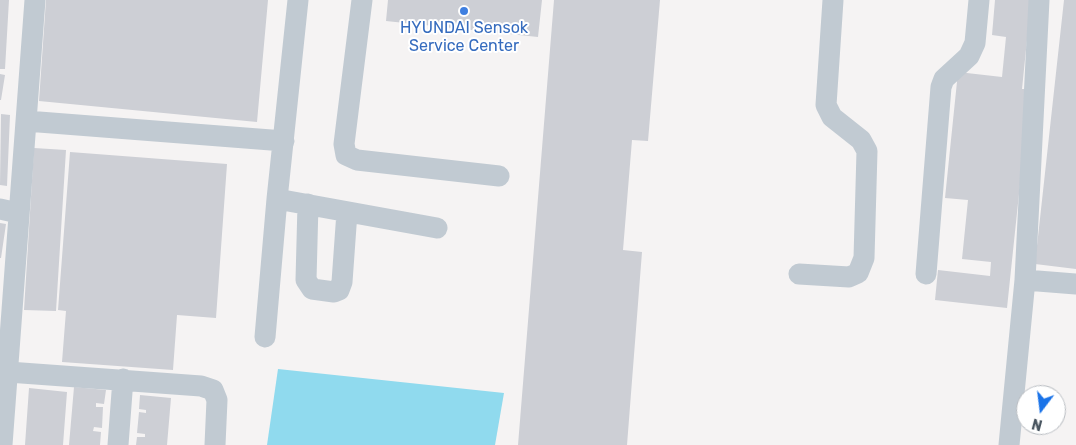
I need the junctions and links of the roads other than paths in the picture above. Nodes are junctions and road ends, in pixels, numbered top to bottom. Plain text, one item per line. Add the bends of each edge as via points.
1 (35, 0) edge
2 (298, 0) edge
3 (362, 0) edge
4 (834, 0) edge
5 (979, 0) edge
6 (1039, 0) edge
7 (26, 121) junction
8 (284, 141) junction
9 (499, 176) dead end
10 (277, 199) junction
11 (308, 204) junction
12 (9, 211) edge
13 (347, 212) junction
14 (437, 228) dead end
15 (799, 274) dead end
16 (926, 274) dead end
17 (1025, 280) junction
18 (1076, 284) edge
19 (265, 337) dead end
20 (8, 372) junction
21 (123, 379) junction
22 (2, 445) edge
23 (118, 445) edge
24 (215, 445) edge
25 (1009, 445) edge

1 - 7 street
2 - 8 street
3 - 9 street via 344,144 346,155 357,160
4 - 15 street via 826,105 832,117 861,140 867,151 864,258 858,273 849,277
5 - 16 street via 975,43 969,56 944,79 941,87
6 - 17 street
7 - 8 street
7 - 12 street
8 - 10 street
10 - 11 street
10 - 19 street
11 - 13 street
11 - 13 street via 306,280 312,290 339,290
12 - 20 street
13 - 14 street
17 - 18 street
17 - 25 street
20 - 21 street
20 - 22 street
21 - 23 street
21 - 24 street via 201,386 213,390 217,400

